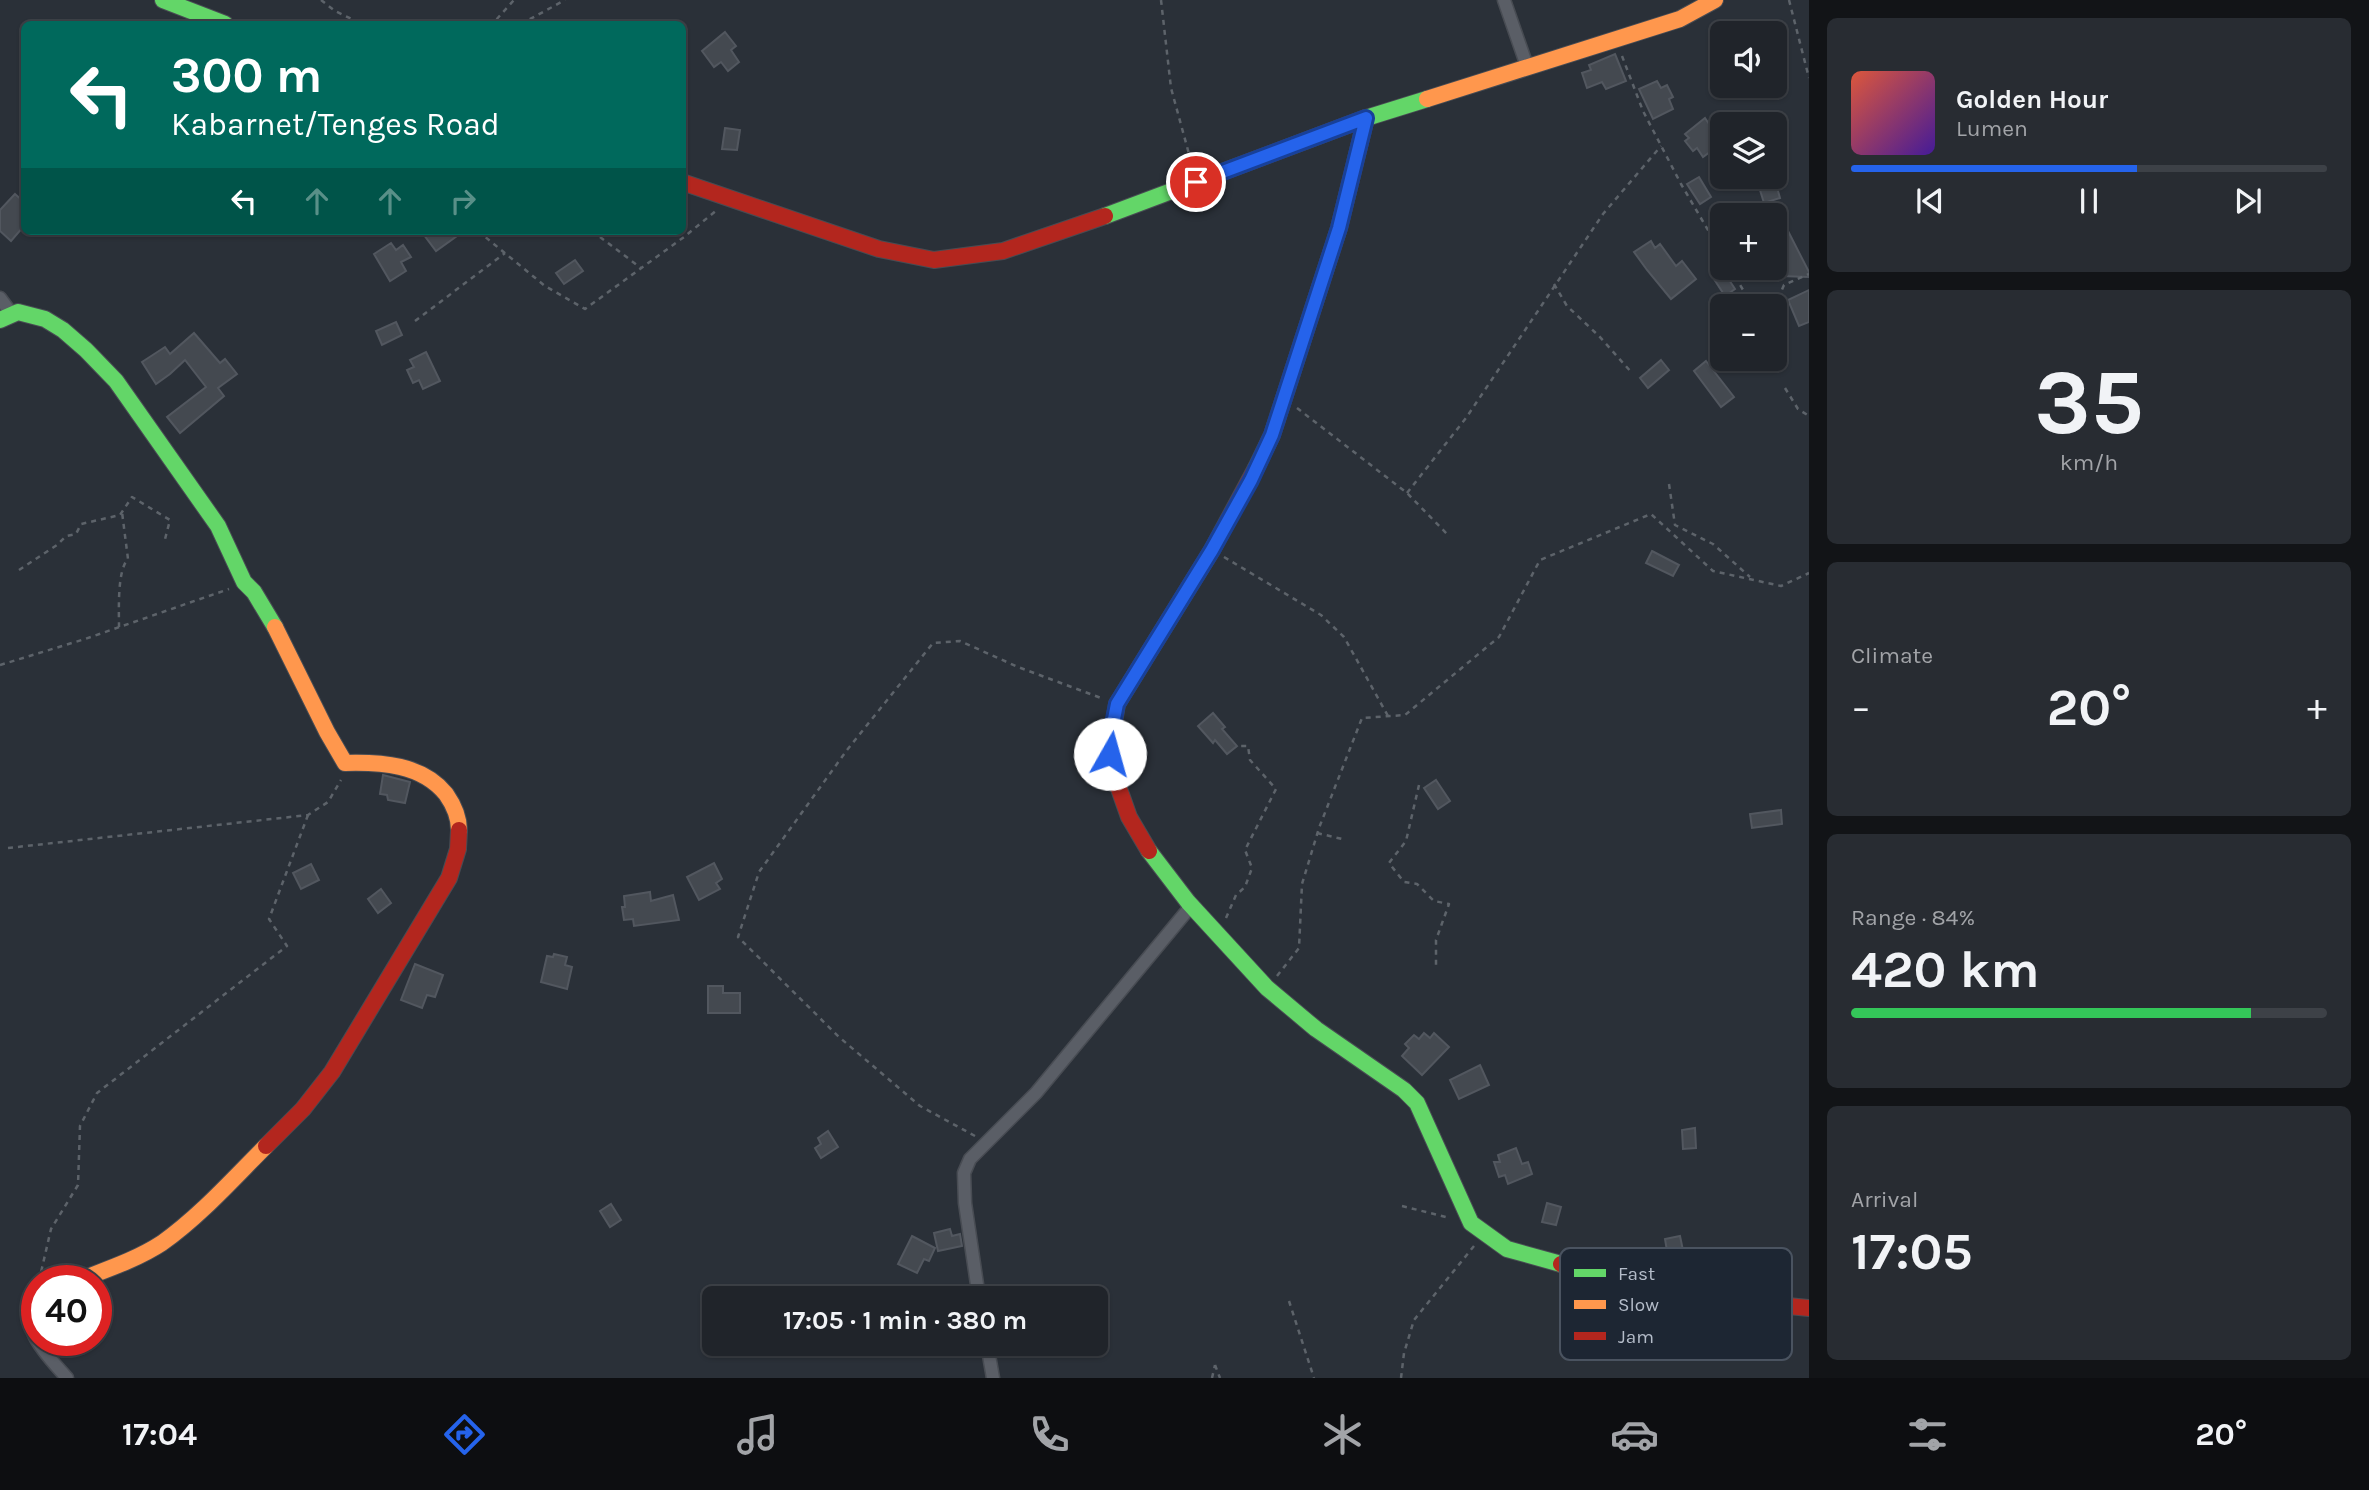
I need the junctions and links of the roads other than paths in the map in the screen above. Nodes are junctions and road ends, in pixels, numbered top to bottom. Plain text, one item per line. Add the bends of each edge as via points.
1 (163, 0) edge
2 (1504, 0) edge
3 (1715, 0) edge
4 (217, 21) edge
5 (1527, 66) junction
6 (1366, 118) junction
7 (686, 182) edge
8 (0, 298) edge
9 (5, 317) edge
10 (1191, 906) junction
11 (1560, 1265) edge
12 (112, 1267) edge
13 (977, 1286) edge
14 (50, 1356) edge
15 (988, 1356) edge
16 (991, 1377) edge
17 (68, 1378) edge

1 - 4 street
2 - 5 street
3 - 5 street via 1680,19
5 - 6 street
6 - 7 street via 1003,251 934,260 879,249
6 - 10 street via 1339,228 1272,435 1212,550 1117,704 1110,754 1126,816
8 - 9 street
9 - 12 street via 29,313 45,319 86,350 116,382 218,526 244,582 273,624 345,763 384,762 422,773 443,789 458,814 461,840 449,878 354,1038 303,1109 220,1193 161,1243
10 - 11 street via 1268,988 1417,1103 1471,1223 1507,1250
10 - 13 street via 1061,1065 970,1158 964,1173 965,1203
14 - 17 street
15 - 16 street

